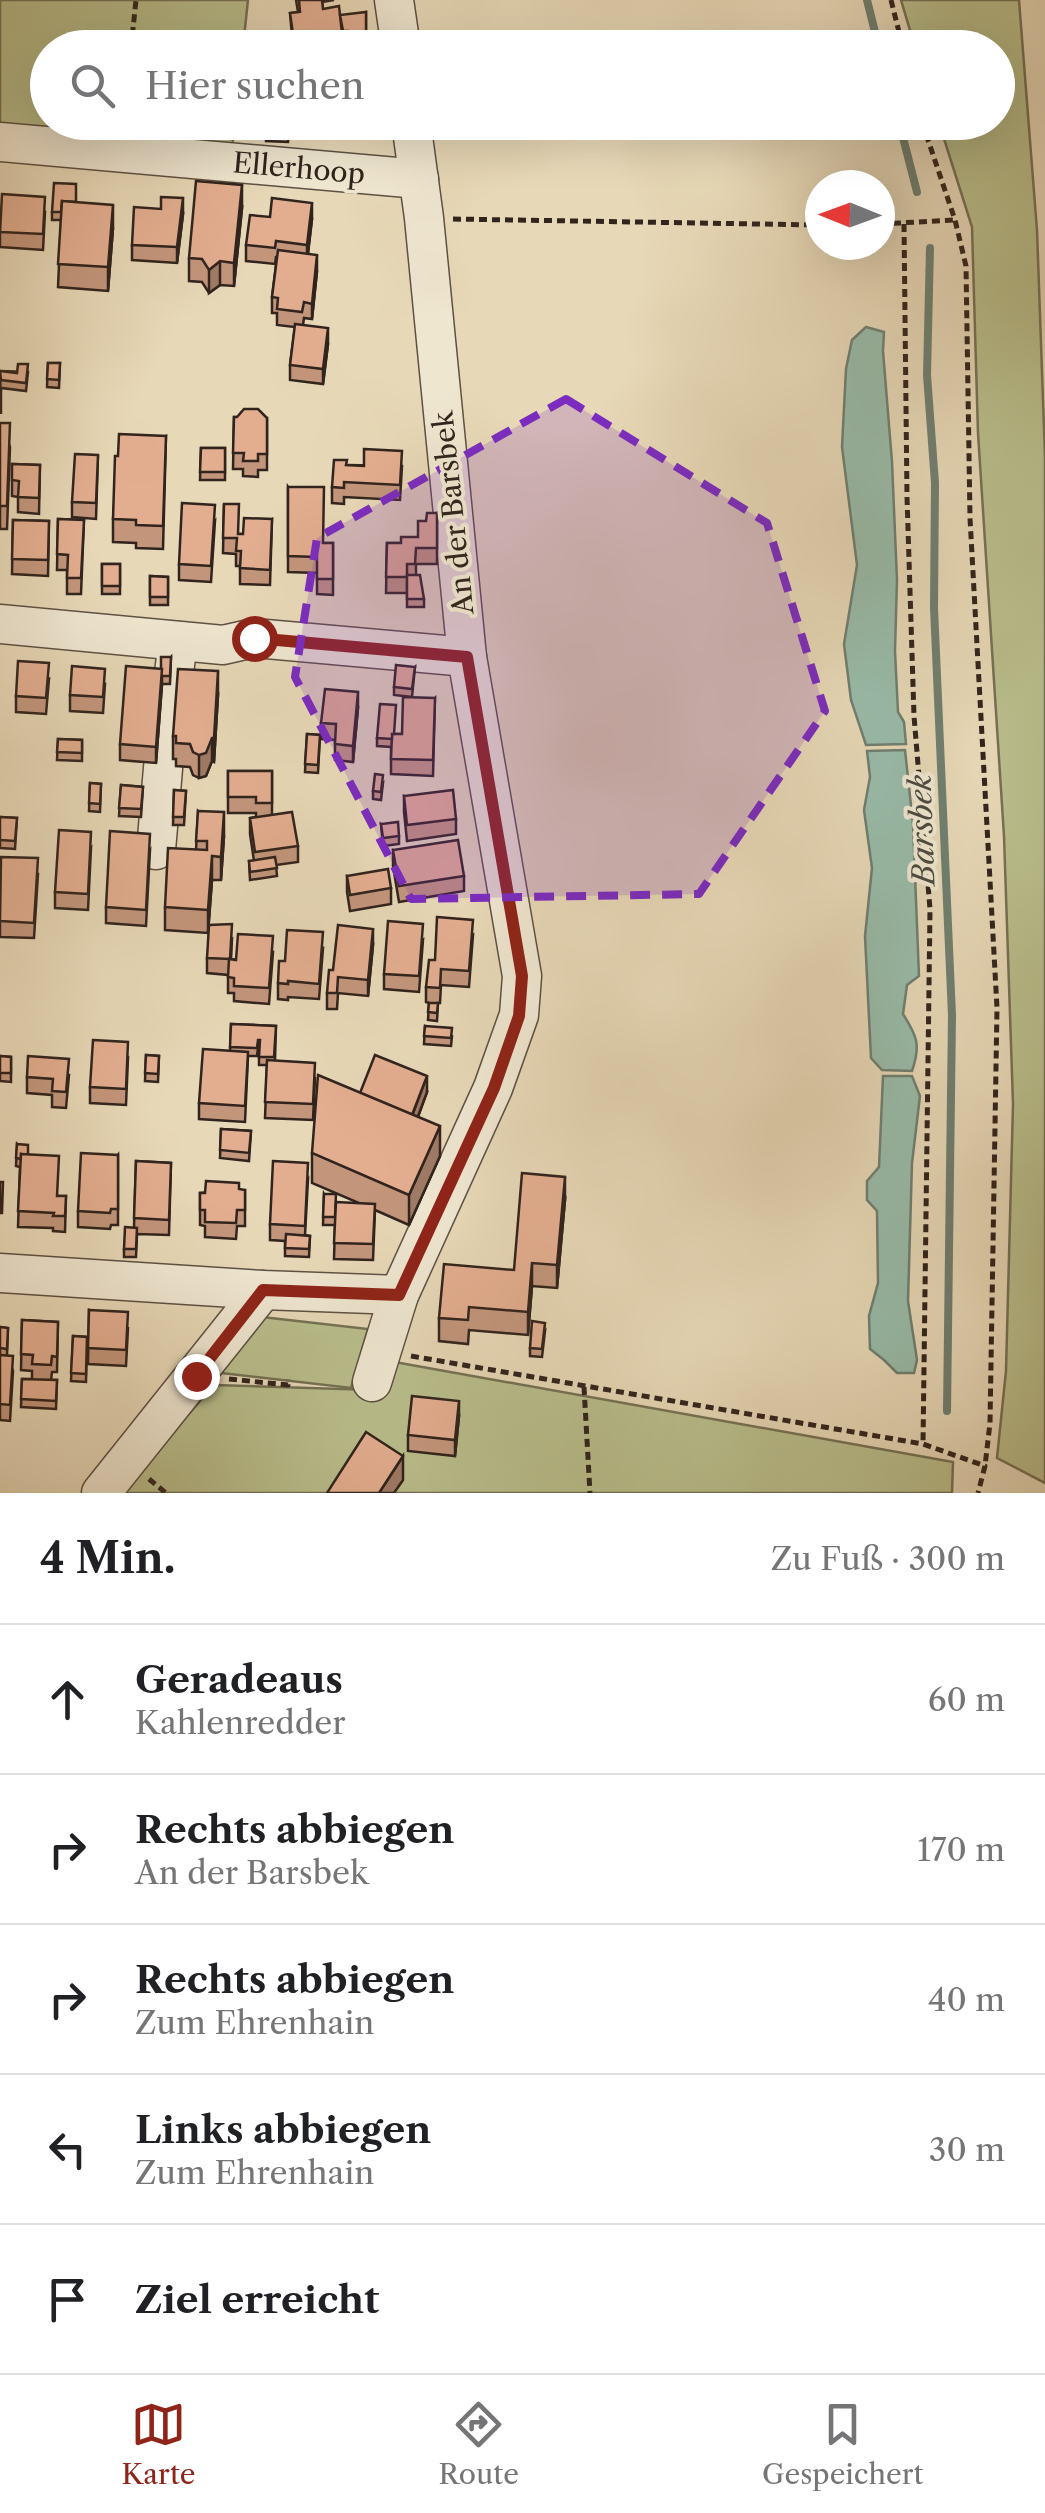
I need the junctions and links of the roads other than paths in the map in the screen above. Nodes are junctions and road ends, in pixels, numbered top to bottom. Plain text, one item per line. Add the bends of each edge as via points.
1 (394, 0) edge
2 (398, 30) edge
3 (414, 140) edge
4 (0, 142) edge
5 (420, 179) junction
6 (0, 624) edge
7 (178, 640) junction
8 (467, 657) junction
9 (156, 850) dead end
10 (426, 1143) edge
11 (461, 1159) junction
12 (0, 1273) edge
13 (263, 1290) junction
14 (399, 1295) junction
15 (377, 1367) road end
16 (100, 1493) edge

1 - 2 street
3 - 5 street, An der Barsbek
4 - 5 street, Ellerhoop
5 - 8 street, An der Barsbek
6 - 7 street
7 - 8 street via 222,645 254,638
7 - 9 street
8 - 11 street, An der Barsbek via 522,976 519,1016
10 - 11 street
11 - 14 street, An der Barsbek
12 - 13 street
13 - 14 street
13 - 16 street
14 - 15 street, An der Barsbek

